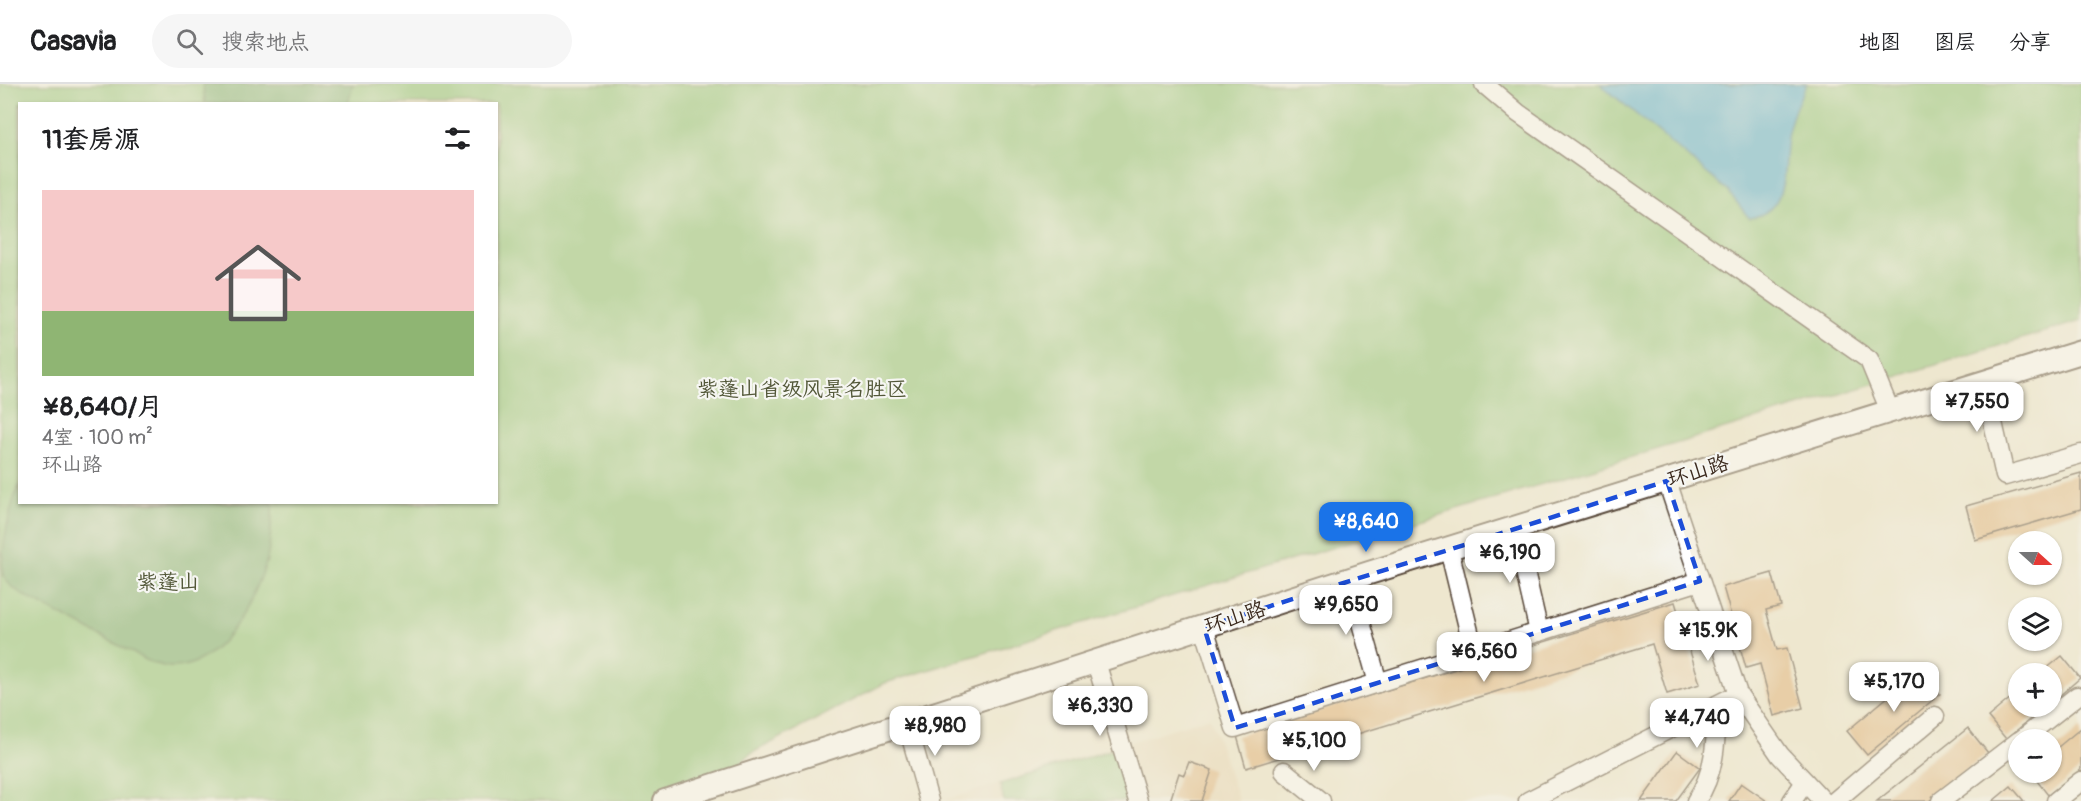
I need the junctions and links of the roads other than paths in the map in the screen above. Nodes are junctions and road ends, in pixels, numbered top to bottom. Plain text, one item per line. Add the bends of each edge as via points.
1 (1484, 84) edge
2 (2081, 352) edge
3 (1984, 382) junction
4 (1890, 411) junction
5 (2081, 454) edge
6 (1667, 481) junction
7 (1515, 528) junction
8 (1449, 549) junction
9 (1349, 580) junction
10 (1700, 581) junction
11 (1204, 627) junction
12 (1539, 632) junction
13 (1474, 652) junction
14 (1096, 662) junction
15 (1378, 682) junction
16 (1738, 694) junction
17 (2077, 696) dead end
18 (1717, 705) junction
19 (1935, 716) dead end
20 (907, 723) junction
21 (2034, 729) edge
22 (2008, 749) edge
23 (1284, 771) dead end
24 (2081, 781) edge
25 (1805, 782) junction
26 (1556, 796) edge
27 (665, 801) edge
28 (929, 801) edge
29 (1138, 801) edge
30 (1321, 801) edge
31 (1528, 801) edge
32 (1696, 801) edge
33 (1792, 801) edge
34 (1822, 801) edge
35 (1835, 801) edge
36 (1941, 801) edge
37 (2056, 801) edge

1 - 4 street via 1518,113 1869,360
2 - 3 main road, 环山路
3 - 4 main road, 环山路
3 - 5 street via 2005,476
4 - 6 main road, 环山路
6 - 7 main road, 环山路
6 - 10 street
7 - 8 main road, 环山路
7 - 12 street
8 - 9 main road, 环山路
8 - 13 street
9 - 11 main road, 环山路
9 - 15 street
10 - 12 street
10 - 16 street
11 - 14 main road, 环山路
11 - 15 street via 1235,728
12 - 13 street
13 - 15 street
14 - 20 main road, 环山路
14 - 29 street
16 - 18 street
16 - 25 street via 1780,755
17 - 21 street
18 - 26 street
18 - 32 street via 1716,749 1705,787
19 - 35 street
20 - 27 main road, 环山路
20 - 28 street
22 - 36 street
23 - 30 street
24 - 37 street
25 - 33 street
25 - 34 street
26 - 31 street

